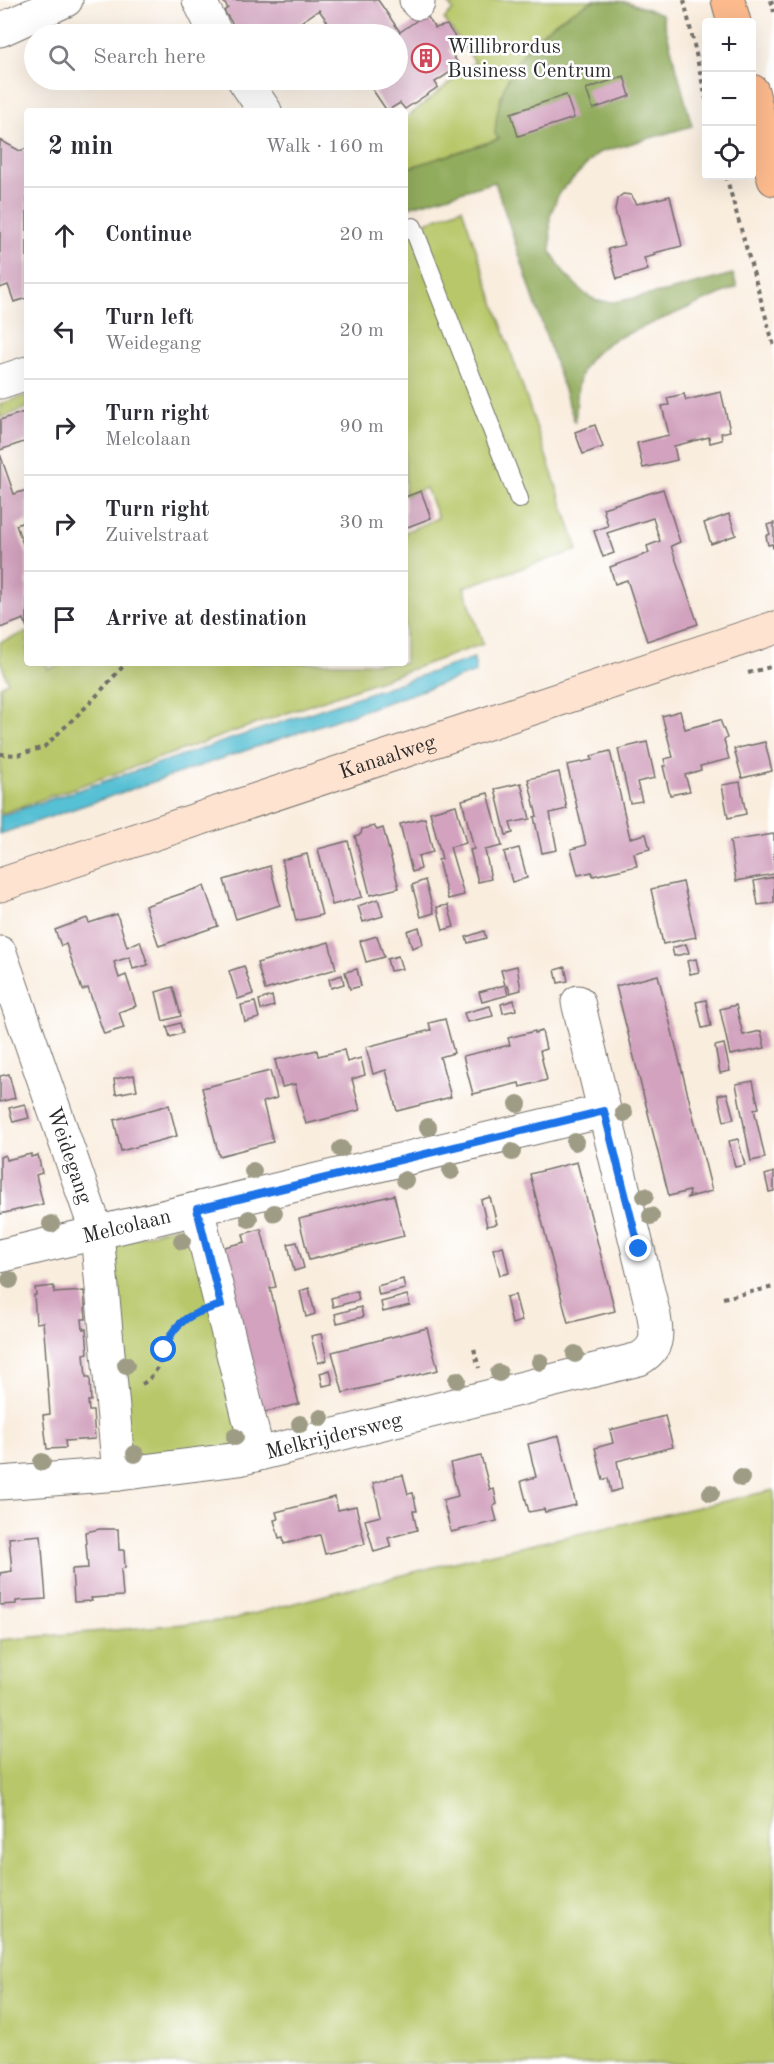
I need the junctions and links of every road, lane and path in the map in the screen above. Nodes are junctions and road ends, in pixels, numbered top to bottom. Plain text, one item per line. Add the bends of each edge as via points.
1 (66, 0) edge
2 (199, 0) edge
3 (684, 0) edge
4 (728, 0) edge
5 (771, 0) edge
6 (774, 12) edge
7 (733, 18) edge
8 (211, 24) edge
9 (0, 30) edge
10 (702, 81) edge
11 (251, 90) edge
12 (756, 107) edge
13 (263, 108) edge
14 (774, 179) edge
15 (727, 180) edge
16 (408, 229) edge
17 (774, 346) edge
18 (24, 374) edge
19 (0, 382) edge
20 (519, 499) dead end
21 (774, 628) edge
22 (123, 666) edge
23 (0, 754) edge
24 (0, 885) edge
25 (0, 953) edge
26 (578, 1002) dead end
27 (604, 1111) junction
28 (197, 1209) junction
29 (97, 1233) junction
30 (0, 1256) edge
31 (774, 1287) edge
32 (723, 1298) dead end
33 (221, 1305) junction
34 (112, 1390) junction
35 (258, 1454) junction
36 (119, 1474) junction
37 (0, 1483) edge

1 - 9 street
2 - 8 street
3 - 10 path
4 - 7 main road
5 - 6 path
11 - 13 street
12 - 14 main road
15 - 17 path
16 - 20 lane via 413,227
18 - 19 street
21 - 24 street, Kanaalweg
22 - 23 path via 44,747 18,755
25 - 29 street, Weidegang
26 - 27 street
27 - 28 street, Melcolaan
27 - 35 street, Melkrijdersweg via 657,1335 647,1354
28 - 29 street, Melcolaan
28 - 33 street
29 - 30 street, Melcolaan
29 - 34 street, Weidegang
31 - 32 path
33 - 34 path via 190,1315 179,1323 158,1368 145,1383
33 - 35 street
34 - 36 street, Weidegang
35 - 36 street, Melkrijdersweg
36 - 37 street, Melkrijdersweg

